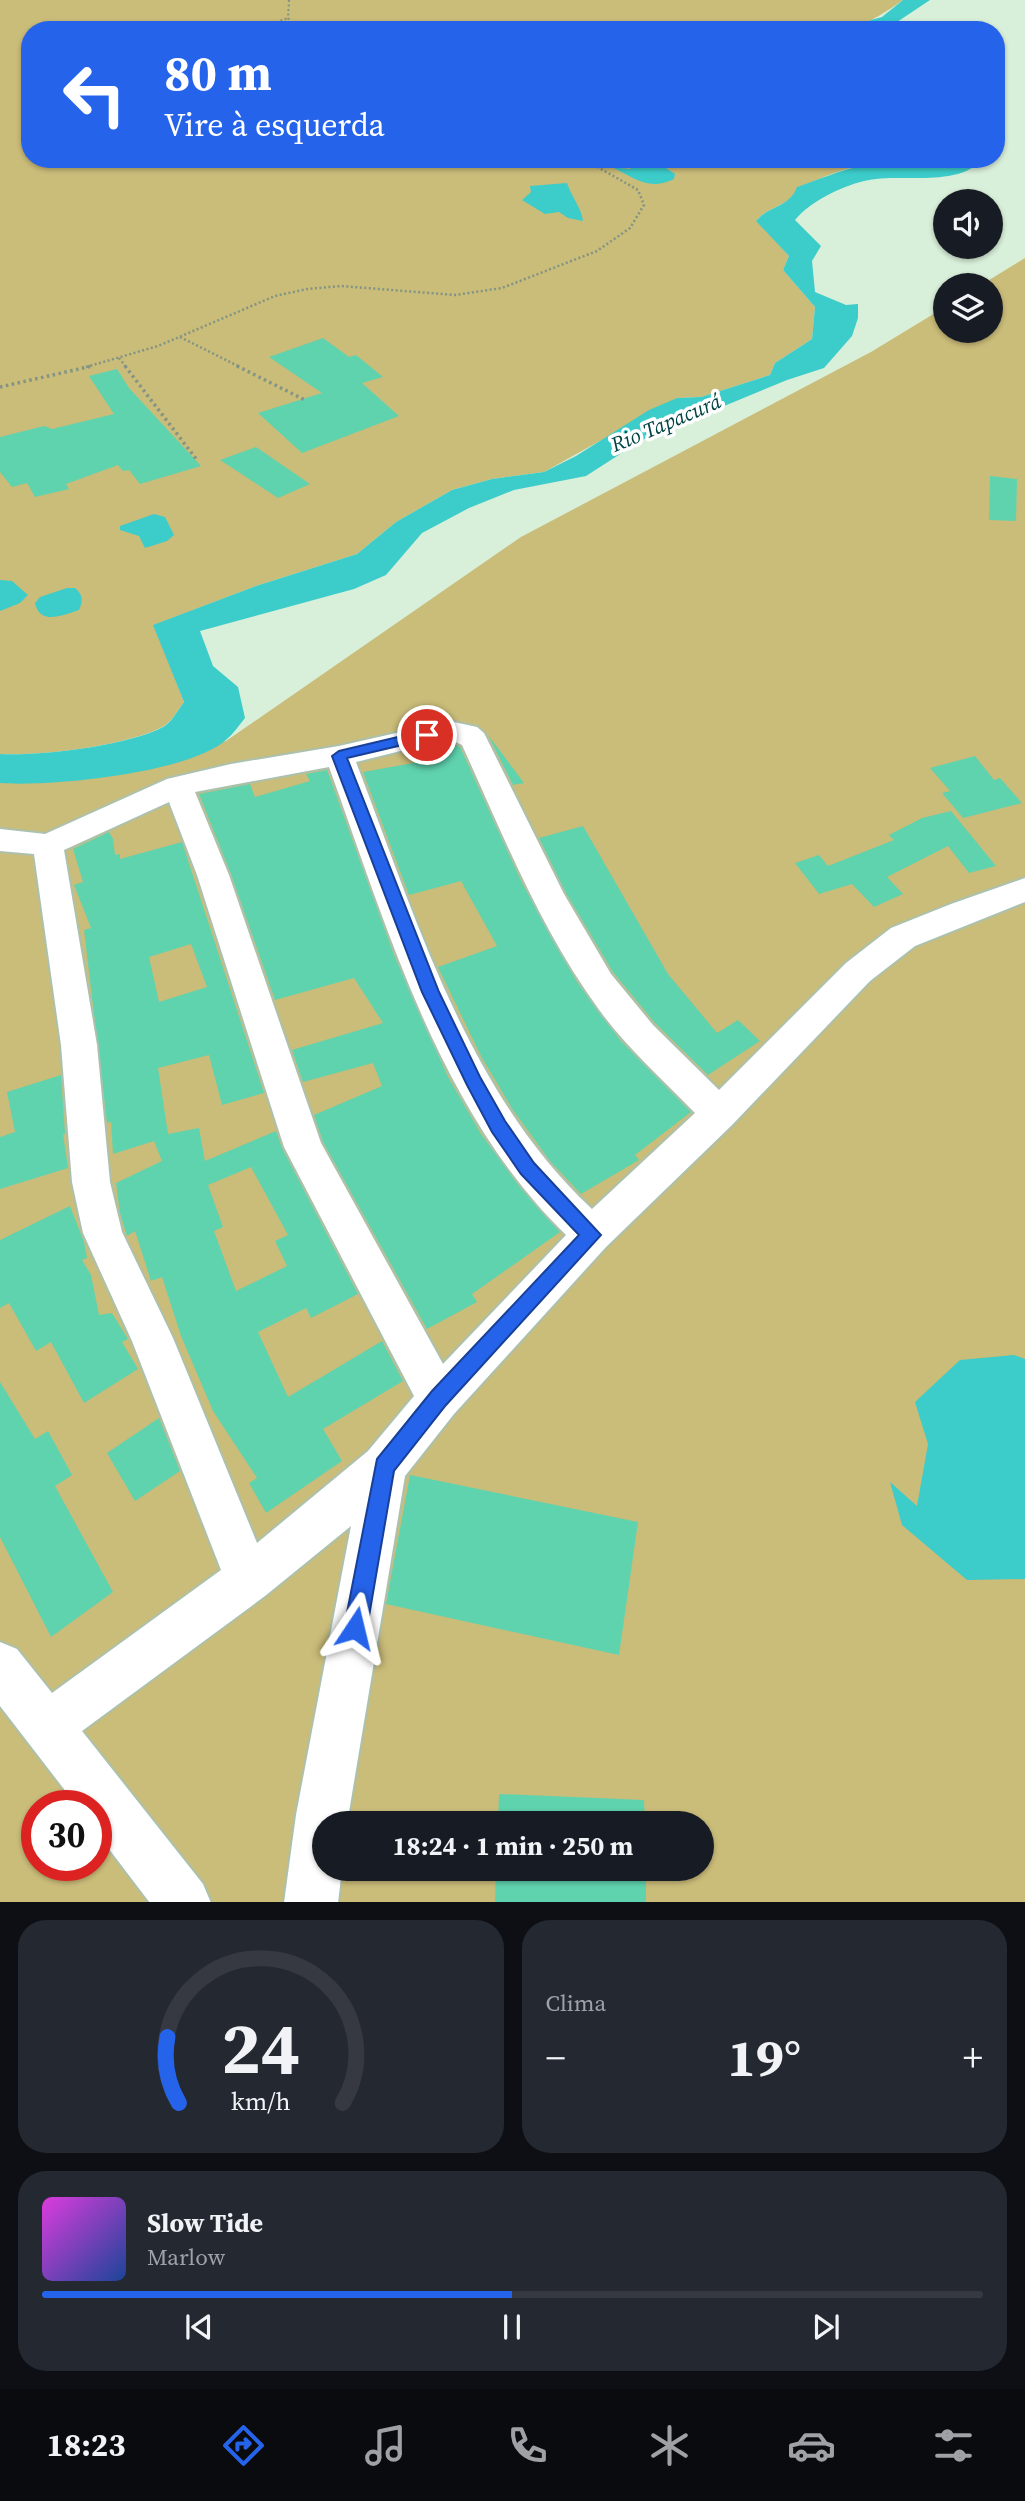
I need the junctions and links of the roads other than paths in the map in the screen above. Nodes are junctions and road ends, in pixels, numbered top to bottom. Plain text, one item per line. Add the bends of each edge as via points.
1 (339, 756) junction
2 (178, 786) junction
3 (0, 840) edge
4 (47, 845) junction
5 (1025, 890) edge
6 (719, 1114) junction
7 (592, 1235) junction
8 (439, 1398) junction
9 (384, 1467) junction
10 (248, 1579) junction
11 (0, 1666) edge
12 (47, 1727) junction
13 (184, 1902) edge
14 (311, 1902) edge

1 - 2 street
1 - 6 street via 449,730 474,740 530,859 600,985
1 - 7 street via 430,992 473,1080 528,1169
2 - 4 street
2 - 8 street via 213,875 303,1147
3 - 4 street
4 - 10 street via 79,1045 91,1182 103,1233 152,1338
5 - 6 street via 903,937 858,972
6 - 7 street
7 - 8 street
8 - 9 street
9 - 10 street
9 - 14 street via 322,1815
10 - 12 street
11 - 12 street
12 - 13 street

